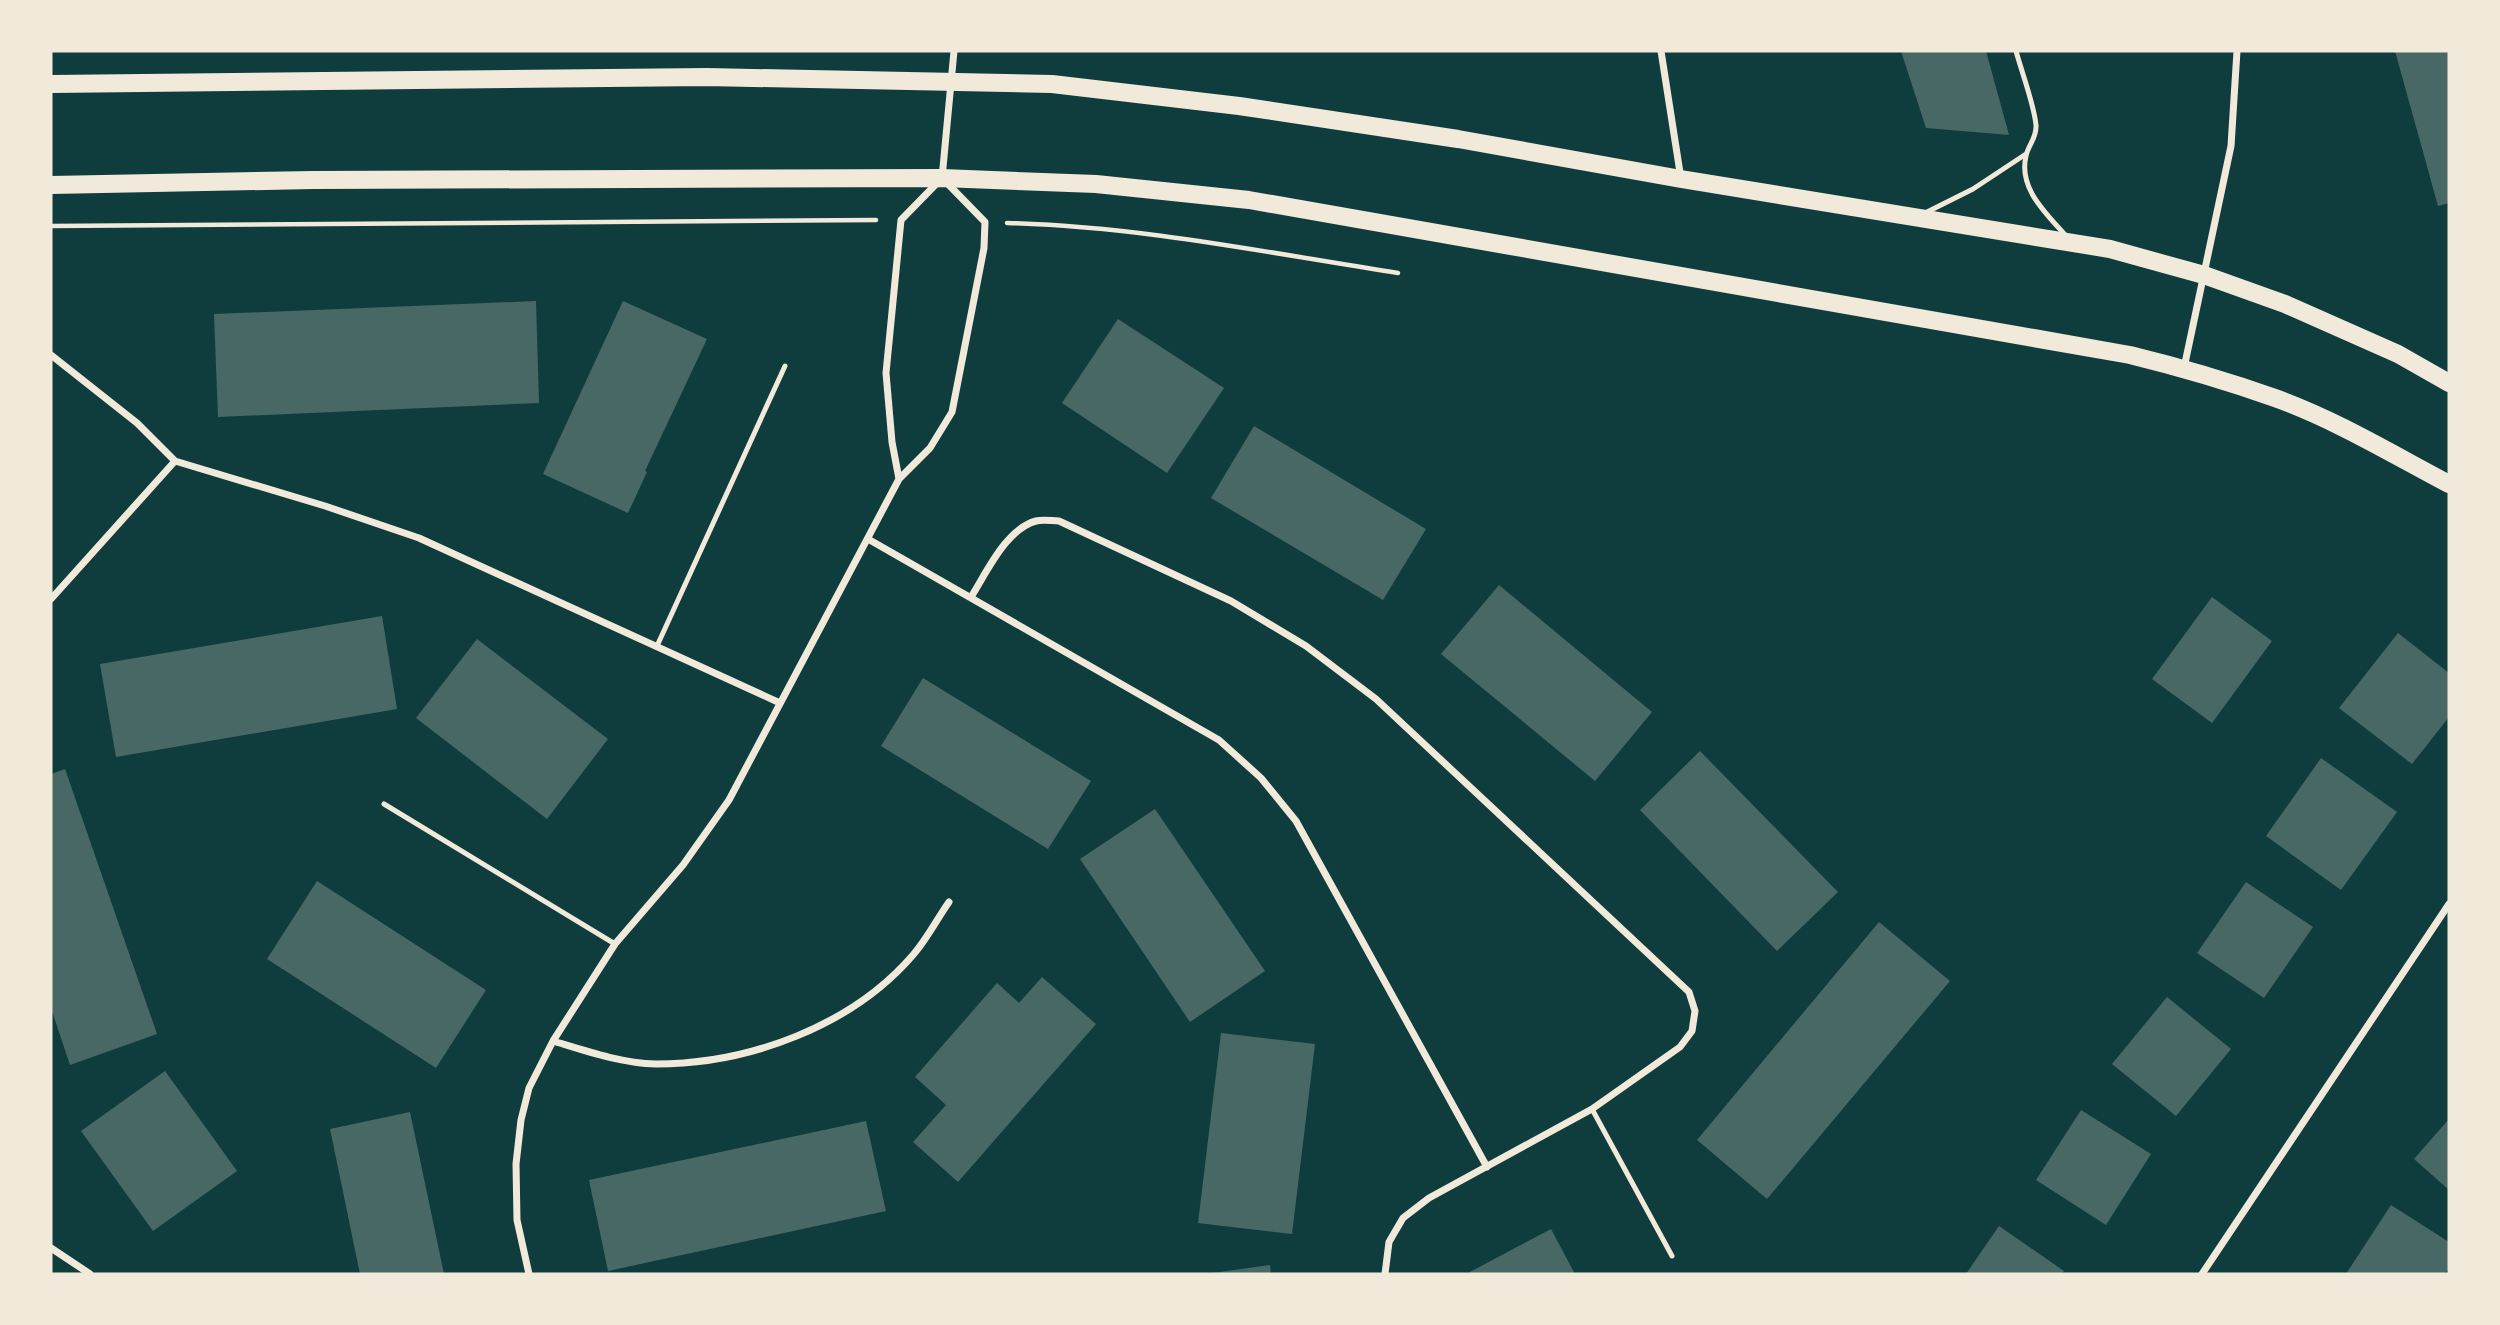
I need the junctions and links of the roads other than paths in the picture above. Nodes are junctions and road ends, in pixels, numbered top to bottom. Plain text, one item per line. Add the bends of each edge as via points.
1 (954, 51) edge
2 (1661, 51) edge
3 (2016, 51) edge
4 (2237, 51) edge
5 (951, 81) junction
6 (51, 84) edge
7 (2026, 154) junction
8 (942, 178) junction
9 (1681, 179) junction
10 (51, 185) edge
11 (1916, 217) junction
12 (2073, 243) junction
13 (2204, 275) junction
14 (51, 355) edge
15 (785, 366) dead end
16 (2184, 369) junction
17 (2449, 383) edge
18 (175, 461) junction
19 (899, 479) junction
20 (2449, 484) edge
21 (868, 539) junction
22 (971, 597) junction
23 (51, 599) edge
24 (657, 646) junction
25 (780, 703) junction
26 (384, 804) dead end
27 (948, 902) dead end
28 (2449, 904) edge
29 (615, 944) junction
30 (553, 1041) junction
31 (1592, 1109) junction
32 (1487, 1167) junction
33 (51, 1248) edge
34 (1672, 1256) dead end
35 (90, 1274) edge
36 (528, 1274) edge
37 (1385, 1274) edge
38 (2202, 1274) edge

1 - 5 street
2 - 9 street
3 - 7 lane via 2036,126
4 - 13 street via 2231,146
5 - 6 main road via 707,77
5 - 8 street
5 - 9 main road via 1052,84 1239,106
7 - 11 lane via 1973,189
7 - 12 lane via 2026,178 2036,202
8 - 10 main road
8 - 16 main road via 1096,184 1249,200 2130,355
8 - 19 street via 901,220 886,373
8 - 19 street via 985,222 984,248 952,412 929,448
9 - 11 main road
11 - 12 main road
12 - 13 main road
13 - 16 street
13 - 17 main road via 2285,304 2398,354
14 - 18 street via 137,423
15 - 24 lane
16 - 20 main road via 2276,398
18 - 23 street
18 - 24 street via 419,538
19 - 21 street
21 - 22 street
21 - 25 street
22 - 31 street via 1018,529 1038,520 1059,521 1231,601 1306,646 1376,699 1689,992 1695,1011 1692,1031 1680,1047
22 - 32 street via 1219,740 1261,778 1296,821
24 - 25 street
25 - 29 street via 729,800 683,865
26 - 29 lane
27 - 30 street via 914,954 877,991 828,1021 774,1044 707,1060 655,1064 603,1057
28 - 38 street
29 - 30 street
30 - 36 street via 529,1088 516,1164 517,1220
31 - 32 street
31 - 34 lane
32 - 37 street via 1429,1198 1403,1218 1390,1242
33 - 35 street

